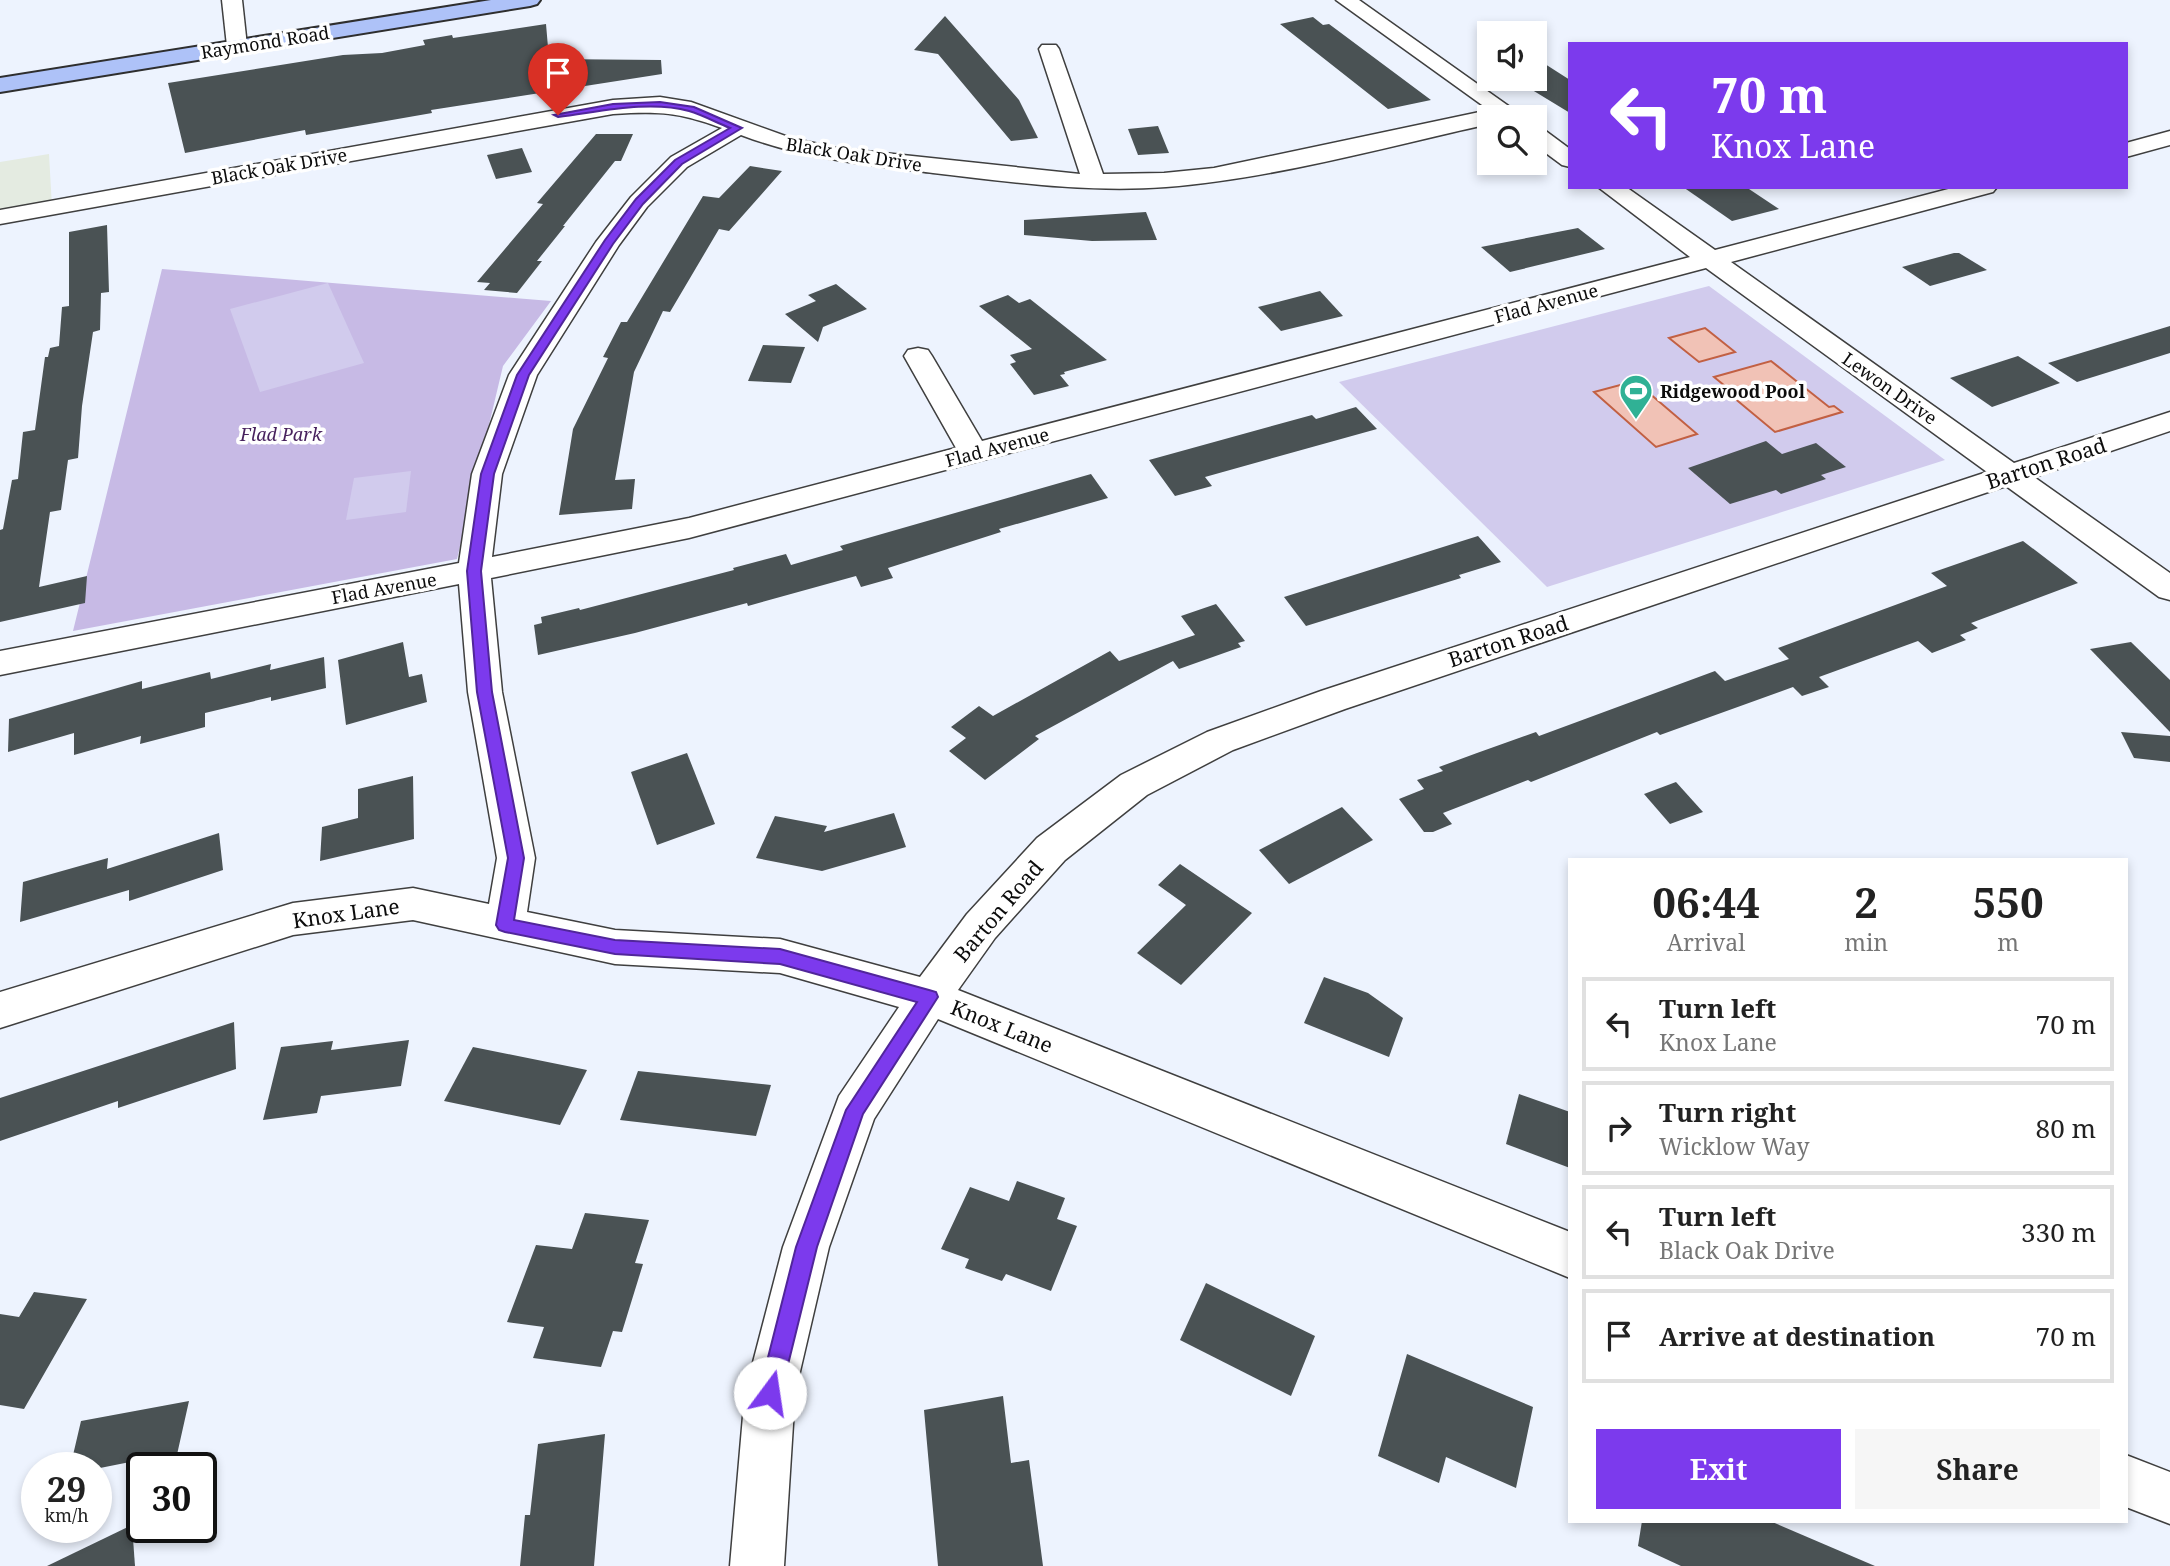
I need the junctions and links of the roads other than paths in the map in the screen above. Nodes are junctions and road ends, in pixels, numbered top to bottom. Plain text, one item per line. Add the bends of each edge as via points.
1 (232, 0) edge
2 (432, 0) edge
3 (530, 0) edge
4 (1346, 0) edge
5 (236, 38) junction
6 (1049, 49) dead end
7 (0, 68) edge
8 (0, 85) edge
9 (1496, 105) edge
10 (1477, 122) edge
11 (738, 128) junction
12 (2170, 138) edge
13 (1547, 143) edge
14 (2128, 149) edge
15 (1568, 159) edge
16 (1094, 181) junction
17 (1613, 189) edge
18 (1967, 189) edge
19 (0, 222) edge
20 (1710, 259) junction
21 (918, 356) dead end
22 (2170, 421) edge
23 (974, 453) junction
24 (2010, 474) junction
25 (474, 571) junction
26 (2170, 589) edge
27 (0, 663) edge
28 (505, 925) junction
29 (929, 997) junction
30 (0, 1010) edge
31 (1568, 1254) edge
32 (2128, 1482) edge
33 (2170, 1498) edge
34 (757, 1566) edge

1 - 5 street
2 - 5 main road, Raymond Road
3 - 5 main road, Raymond Road
4 - 9 street
5 - 7 main road, Raymond Road
5 - 8 main road, Raymond Road
6 - 16 street
10 - 16 street, Black Oak Drive via 1214,175
11 - 16 street, Black Oak Drive via 785,145 837,155
11 - 19 street, Black Oak Drive via 691,109 660,104 613,107
11 - 25 street via 679,162 639,202 523,375 487,474
12 - 14 street
13 - 15 street
17 - 20 street, Lewon Drive
18 - 20 street, Flad Avenue
20 - 23 street, Flad Avenue
20 - 24 street, Lewon Drive
21 - 23 street
22 - 24 street, Barton Road
23 - 25 street, Flad Avenue via 689,528
24 - 26 street, Lewon Drive
24 - 29 street, Barton Road via 1220,741 1134,785 1051,849 981,926
25 - 27 street, Flad Avenue via 149,630
25 - 28 street via 485,692 516,858
28 - 29 street, Knox Lane via 615,947 780,956
28 - 30 street, Knox Lane via 413,904 293,919
29 - 31 street, Knox Lane
29 - 34 street, Barton Road via 855,1110 806,1247 770,1393
32 - 33 street

